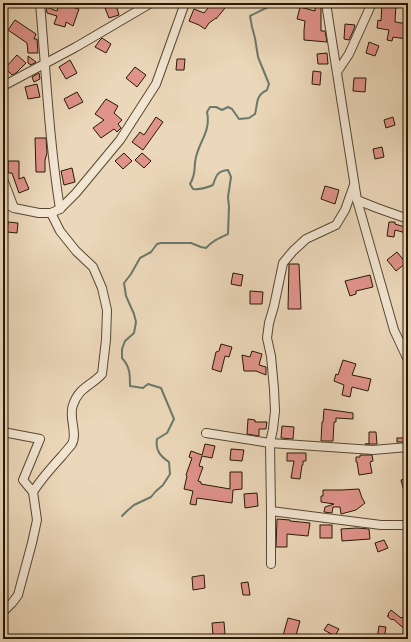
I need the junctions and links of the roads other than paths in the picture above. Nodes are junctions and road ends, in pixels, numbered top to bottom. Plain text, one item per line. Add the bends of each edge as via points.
1 (40, 3) edge
2 (151, 3) edge
3 (185, 3) edge
4 (326, 3) edge
5 (372, 3) edge
6 (46, 64) junction
7 (337, 72) junction
8 (3, 86) edge
9 (3, 179) edge
10 (354, 185) junction
11 (357, 200) junction
12 (3, 203) edge
13 (14, 208) junction
14 (60, 208) junction
15 (51, 213) junction
16 (408, 219) edge
17 (406, 349) edge
18 (408, 360) edge
19 (3, 432) edge
20 (206, 434) dead end
21 (270, 443) junction
22 (408, 447) edge
23 (33, 492) junction
24 (271, 511) junction
25 (408, 525) edge
26 (271, 564) dead end
27 (3, 612) edge

1 - 6 street
2 - 6 street
3 - 14 street via 156,84 120,140 76,193
4 - 7 street
5 - 7 street via 349,54
6 - 8 street
6 - 14 street via 50,134
7 - 10 street
9 - 13 street
10 - 11 street
10 - 21 street via 345,210 336,225 306,239 283,263 267,338 271,356 275,411
11 - 16 street
11 - 17 street via 394,330
12 - 13 street
13 - 15 street
14 - 15 street
15 - 23 street via 60,231 93,267 102,288 107,310 106,340 102,374 80,391 72,405 73,443
17 - 18 street
19 - 23 street via 40,439 23,480
20 - 21 street
21 - 22 street via 373,450
21 - 24 street
23 - 27 street via 37,520 32,543 18,595
24 - 25 street via 381,525
24 - 26 street

